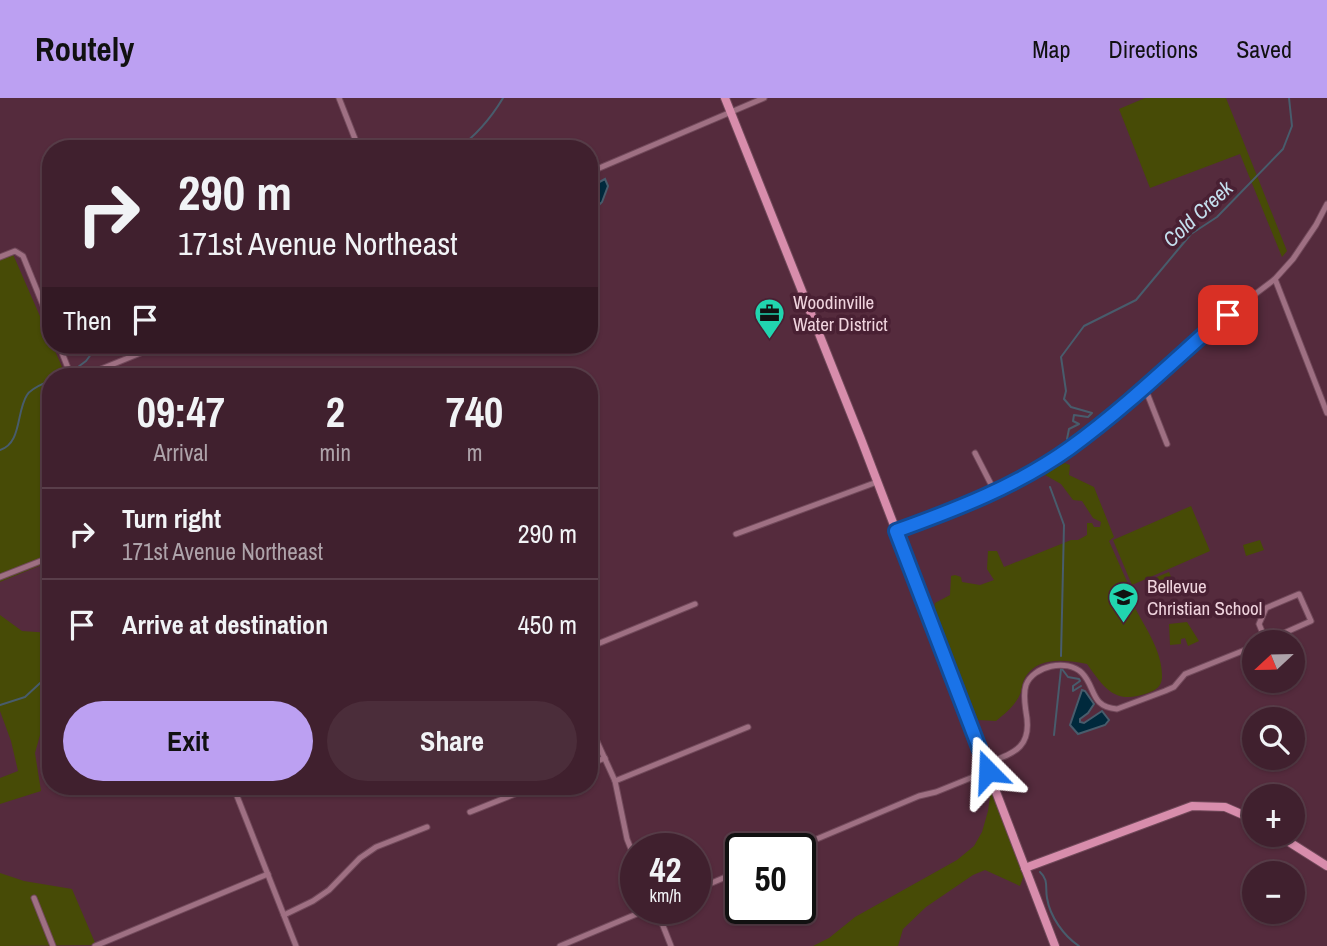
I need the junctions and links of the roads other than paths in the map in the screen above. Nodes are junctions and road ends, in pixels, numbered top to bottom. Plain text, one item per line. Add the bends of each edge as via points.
1 (340, 98) edge
2 (725, 98) edge
3 (764, 98) edge
4 (731, 114) junction
5 (356, 140) edge
6 (598, 169) edge
7 (1327, 204) edge
8 (0, 257) edge
9 (1275, 279) junction
10 (42, 303) edge
11 (138, 354) edge
12 (104, 368) edge
13 (1145, 388) junction
14 (1327, 414) edge
15 (1167, 444) dead end
16 (975, 453) dead end
17 (877, 482) junction
18 (995, 492) junction
19 (896, 531) junction
20 (736, 534) dead end
21 (42, 560) edge
22 (0, 577) edge
23 (695, 604) dead end
24 (1265, 641) edge
25 (598, 644) edge
26 (1242, 651) edge
27 (748, 727) dead end
28 (598, 743) edge
29 (605, 758) junction
30 (598, 761) edge
31 (986, 767) junction
32 (615, 781) junction
33 (237, 795) edge
34 (513, 795) edge
35 (470, 812) dead end
36 (1242, 814) edge
37 (426, 827) dead end
38 (626, 833) edge
39 (816, 839) edge
40 (1297, 847) edge
41 (1327, 866) edge
42 (1026, 868) junction
43 (268, 874) junction
44 (34, 898) dead end
45 (284, 915) junction
46 (620, 922) edge
47 (661, 924) edge
48 (53, 946) edge
49 (95, 946) edge
50 (296, 946) edge
51 (560, 946) edge
52 (671, 946) edge
53 (1055, 946) edge

1 - 5 street
2 - 4 main road
3 - 4 street
4 - 6 street
4 - 17 main road
7 - 9 street
8 - 10 street via 15,251 23,256
9 - 13 street via 1213,326
9 - 14 street
11 - 12 street
13 - 15 street
13 - 18 street via 1068,449
16 - 18 street
17 - 19 main road
17 - 20 street
18 - 19 street
19 - 31 main road
21 - 22 street
23 - 25 street
24 - 24 street via 1311,621 1299,594 1266,608 1259,624
26 - 31 street via 1185,674 1166,691 1117,709 1094,697 1078,670 1044,668 1026,686 1025,741 1015,752
27 - 32 street
28 - 29 street
29 - 30 street
29 - 32 street
31 - 39 street
31 - 42 main road
32 - 38 street
33 - 43 street
34 - 35 street
36 - 42 main road via 1192,806
37 - 45 street via 376,847 329,890
40 - 41 main road
42 - 53 main road
43 - 45 street
43 - 49 street
44 - 48 street
45 - 50 street
46 - 51 street
47 - 52 street

